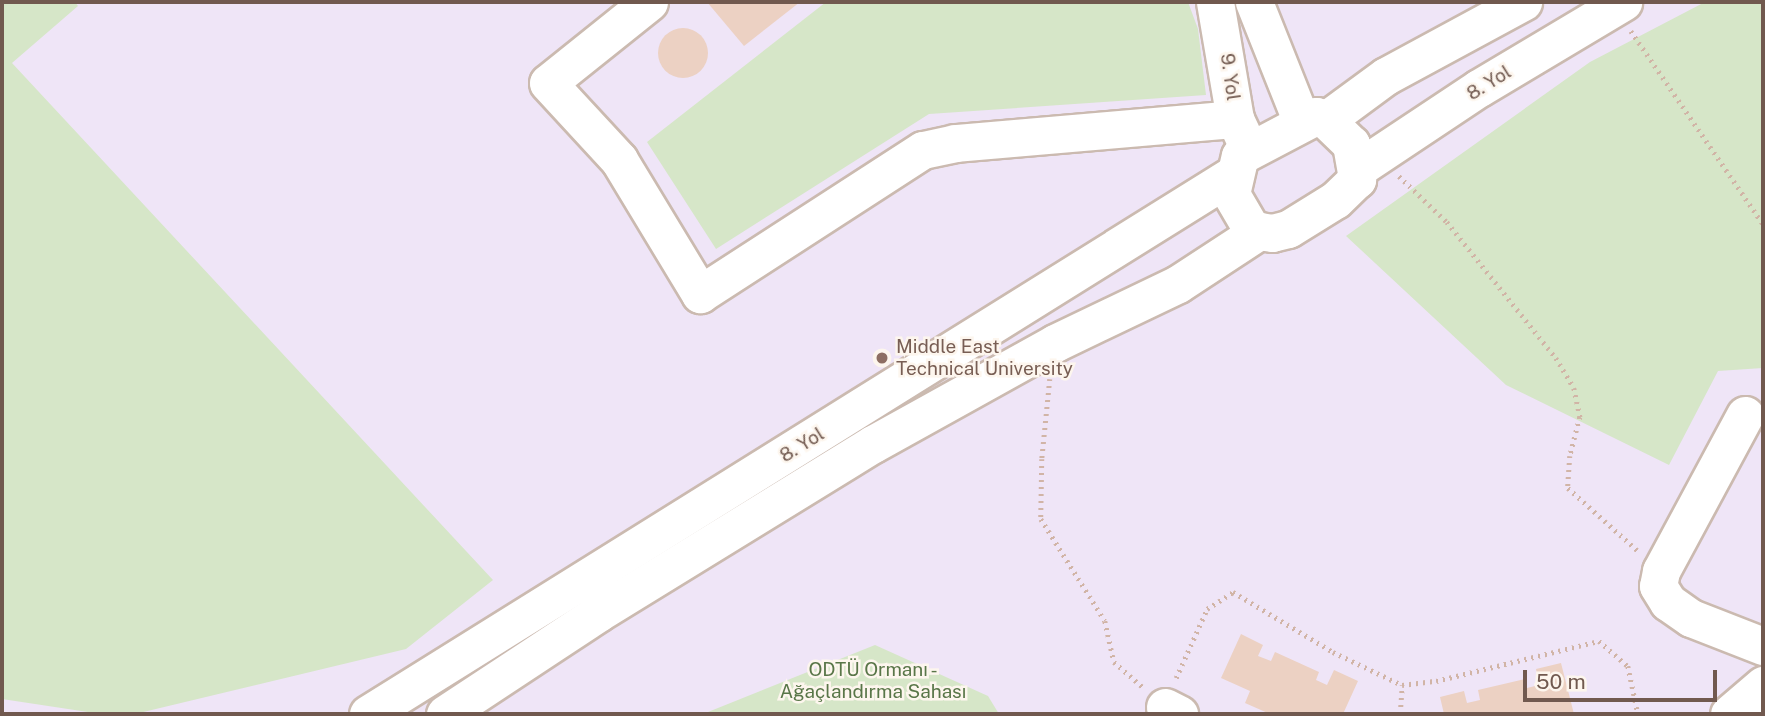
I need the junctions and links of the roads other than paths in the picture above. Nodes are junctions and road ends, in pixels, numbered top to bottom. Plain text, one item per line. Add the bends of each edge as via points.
1 (649, 2) edge
2 (1215, 2) edge
3 (1254, 2) edge
4 (1523, 2) edge
5 (1619, 4) edge
6 (1314, 120) junction
7 (1240, 148) junction
8 (1368, 163) junction
9 (1259, 231) junction
10 (1745, 415) dead end
11 (1763, 646) edge
12 (1763, 685) edge
13 (368, 714) edge
14 (445, 714) edge
15 (1728, 714) edge

1 - 7 street via 548,83 619,160 700,294 923,150 956,143
2 - 7 street, 9. Yol
3 - 6 street
4 - 6 street, 8. Yol
5 - 8 street, 8. Yol via 1479,88
6 - 7 street, 8. Yol
6 - 8 street via 1351,144
7 - 9 street via 1231,194 1239,215
7 - 13 street, 8. Yol
8 - 9 street, 8. Yol via 1350,186 1302,221 1272,233
9 - 14 street, 8. Yol via 1178,284 1055,343 850,458 598,613
10 - 11 street via 1661,571 1658,586 1679,610
12 - 15 street

